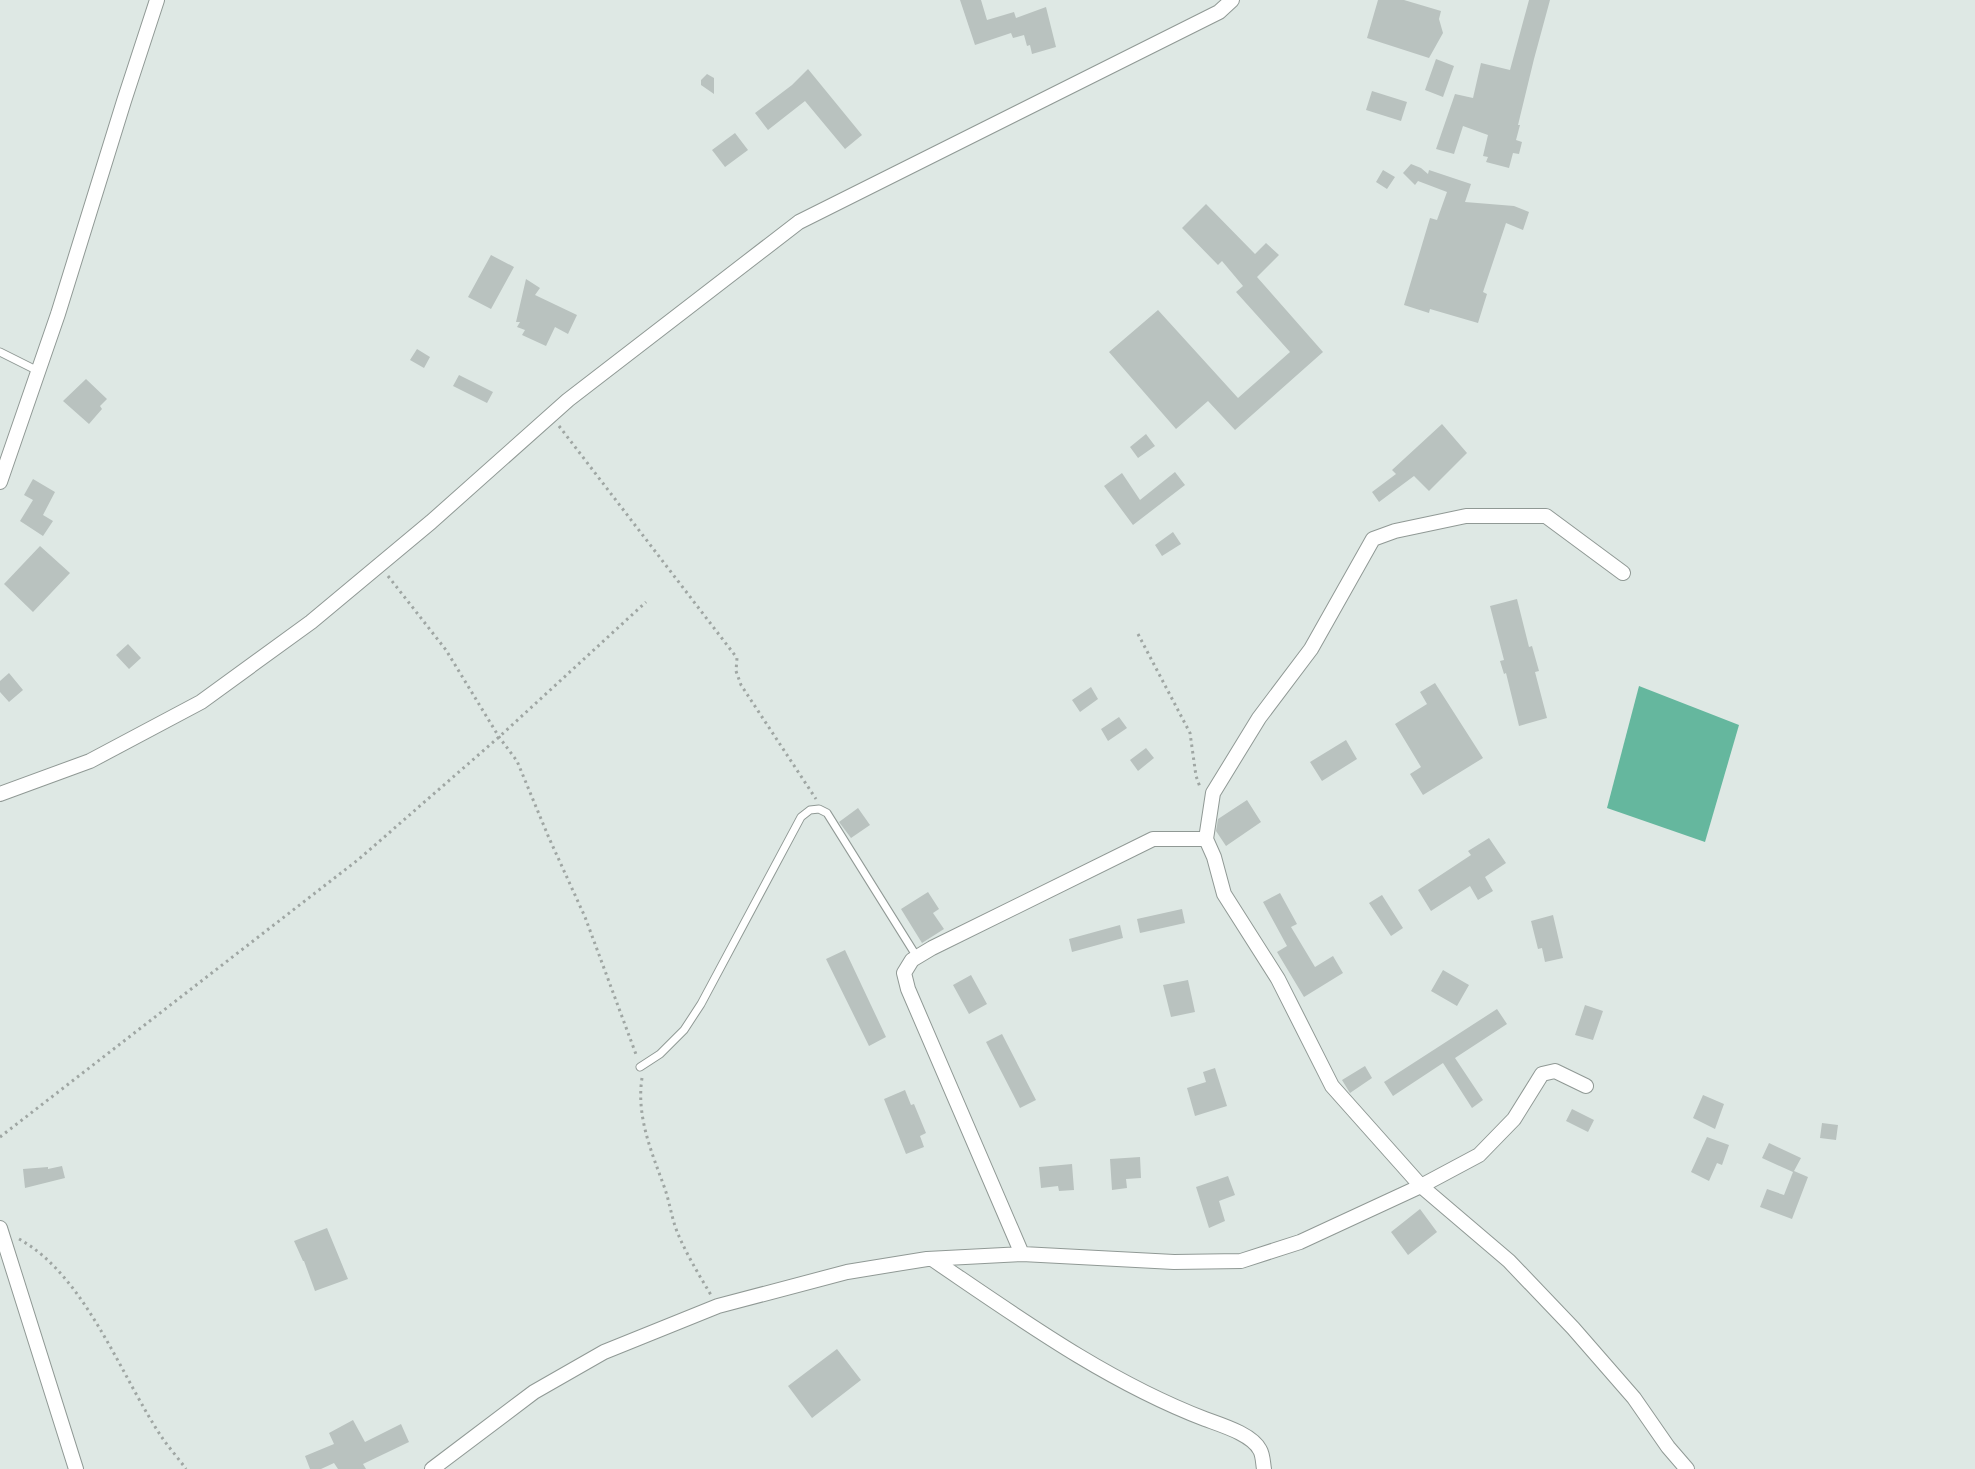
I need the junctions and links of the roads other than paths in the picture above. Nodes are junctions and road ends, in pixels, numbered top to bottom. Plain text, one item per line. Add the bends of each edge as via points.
1 (157, 0) edge
2 (1232, 0) edge
3 (0, 352) edge
4 (38, 371) junction
5 (0, 482) edge
6 (1622, 573) dead end
7 (0, 794) edge
8 (1206, 839) junction
9 (916, 957) junction
10 (640, 1067) road end
11 (1586, 1086) dead end
12 (1421, 1186) junction
13 (0, 1228) edge
14 (1022, 1254) junction
15 (932, 1259) junction
16 (76, 1469) edge
17 (432, 1469) edge
18 (1264, 1469) edge
19 (1687, 1469) edge

1 - 4 street
2 - 7 street via 1219,12 799,222 576,394 311,622 201,702 90,761
3 - 4 lane
4 - 5 street
6 - 8 street via 1546,516 1466,516 1395,531 1373,540 1311,649 1259,718 1213,793
8 - 9 street via 1153,839
8 - 12 street via 1224,894 1278,979 1332,1086
9 - 10 lane via 827,814 819,809 810,810 800,817 718,976 684,1030 660,1054
9 - 14 street via 904,973 908,989
11 - 12 street via 1555,1071 1542,1074 1514,1119 1479,1155
12 - 14 street via 1300,1242 1241,1261 1174,1262
12 - 19 street via 1509,1261 1573,1328 1634,1398
13 - 16 street
14 - 15 street
15 - 17 street via 847,1272 707,1309 604,1352 534,1392
15 - 18 street via 1088,1361 1173,1407 1242,1433 1260,1450

